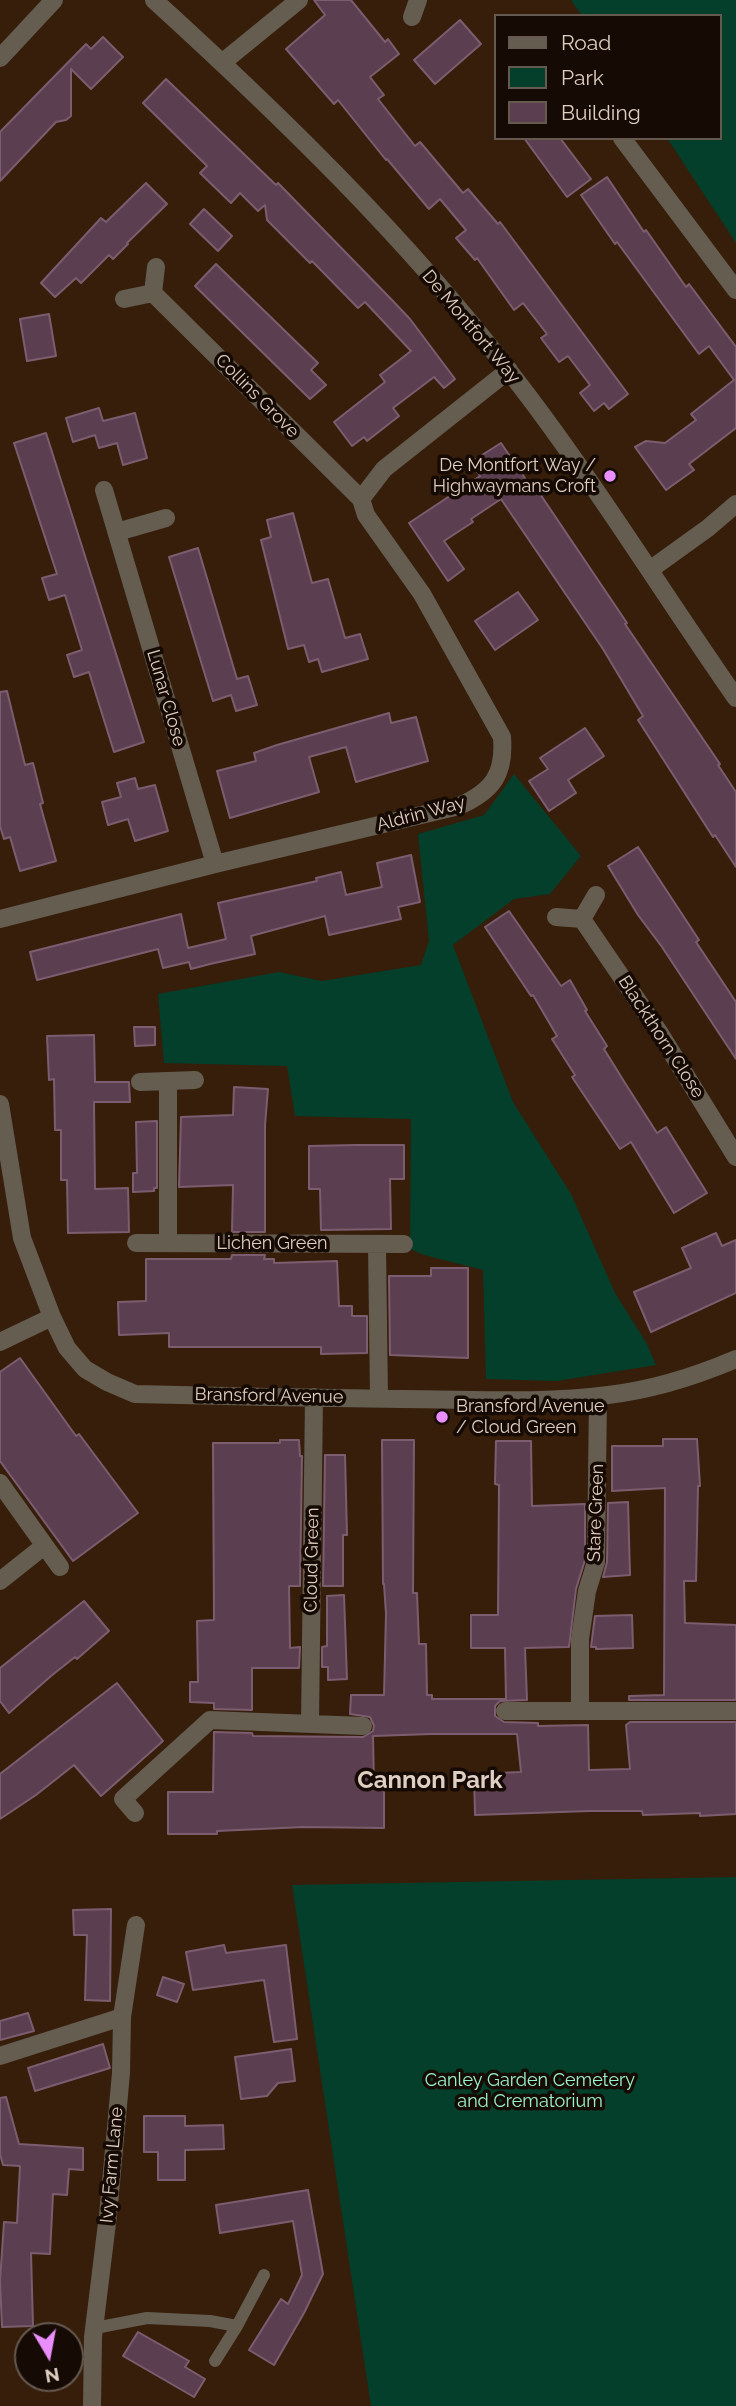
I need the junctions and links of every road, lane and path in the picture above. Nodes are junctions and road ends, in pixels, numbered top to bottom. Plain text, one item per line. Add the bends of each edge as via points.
1 (54, 0) edge
2 (154, 0) edge
3 (299, 0) edge
4 (0, 58) edge
5 (223, 62) junction
6 (624, 140) edge
7 (156, 267) dead end
8 (736, 290) edge
9 (153, 293) junction
10 (124, 299) dead end
11 (509, 370) junction
12 (104, 490) dead end
13 (361, 499) junction
14 (736, 504) edge
15 (166, 518) dead end
16 (117, 532) junction
17 (651, 569) junction
18 (736, 698) edge
19 (215, 864) junction
20 (596, 895) dead end
21 (556, 917) dead end
22 (0, 919) edge
23 (582, 919) junction
24 (195, 1080) dead end
25 (140, 1082) dead end
26 (168, 1083) junction
27 (0, 1104) edge
28 (736, 1157) edge
29 (135, 1243) dead end
30 (168, 1243) junction
31 (404, 1244) dead end
32 (377, 1245) junction
33 (52, 1317) junction
34 (0, 1342) edge
35 (736, 1359) edge
36 (598, 1396) junction
37 (314, 1397) junction
38 (379, 1398) junction
39 (0, 1483) edge
40 (44, 1546) junction
41 (60, 1567) dead end
42 (0, 1581) edge
43 (505, 1711) dead end
44 (580, 1711) junction
45 (736, 1711) edge
46 (310, 1723) junction
47 (363, 1726) dead end
48 (135, 1813) dead end
49 (136, 1925) dead end
50 (122, 2017) junction
51 (0, 2056) edge
52 (264, 2274) dead end
53 (237, 2326) junction
54 (94, 2328) junction
55 (215, 2361) dead end
56 (92, 2406) edge

1 - 4 street
2 - 5 street, De Montfort Way
3 - 5 street
5 - 11 street, De Montfort Way via 387,230
6 - 8 street
7 - 9 street
9 - 10 street
9 - 13 street, Collins Grove
11 - 13 street via 384,470
11 - 17 street, De Montfort Way
12 - 16 street, Lunar Close
13 - 19 street, Aldrin Way via 366,515 422,594 497,726 503,758 498,777 477,798 459,806
14 - 17 street
15 - 16 street
16 - 19 street, Lunar Close
17 - 18 street, De Montfort Way
19 - 22 street, Aldrin Way
20 - 23 street
21 - 23 street
23 - 28 street, Blackthorn Close via 659,1031
24 - 26 street
25 - 26 street
26 - 30 street
27 - 33 street, Bransford Avenue via 22,1238
29 - 30 street, Lichen Green
30 - 32 street, Lichen Green
31 - 32 street, Lichen Green
32 - 38 street
33 - 34 street
33 - 37 street, Bransford Avenue via 67,1348 85,1369 135,1394
35 - 36 street, Bransford Avenue via 671,1381
36 - 38 street, Bransford Avenue
36 - 44 street, Stare Green via 596,1562 580,1639
37 - 38 street, Bransford Avenue
37 - 46 street, Cloud Green
39 - 40 street
40 - 41 street
40 - 42 street
43 - 44 street
44 - 45 street
46 - 47 street
46 - 48 street via 210,1720 122,1798
49 - 50 street, Ivy Farm Lane
50 - 51 street
50 - 54 street, Ivy Farm Lane
52 - 53 lane
53 - 54 lane via 147,2318
53 - 55 lane
54 - 56 street, Ivy Farm Lane

